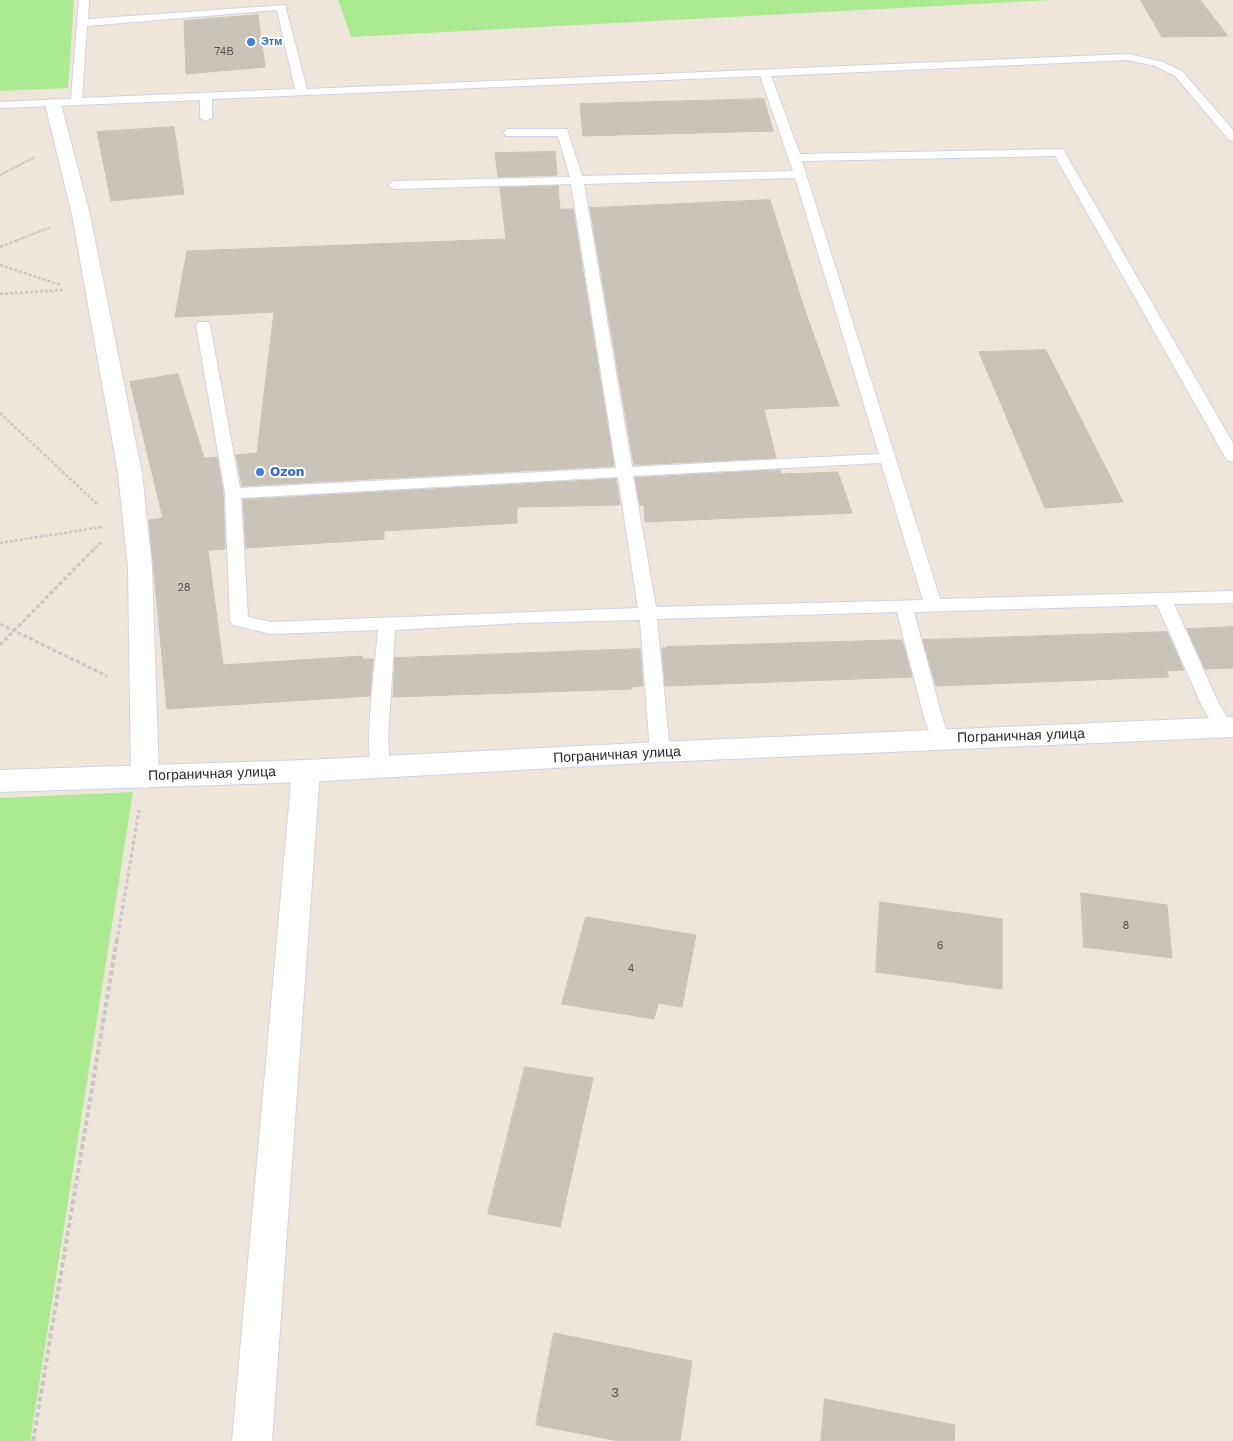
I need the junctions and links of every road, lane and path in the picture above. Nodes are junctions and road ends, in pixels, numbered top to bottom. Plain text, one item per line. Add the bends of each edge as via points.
1 (84, 0) edge
2 (82, 23) junction
3 (765, 73) junction
4 (302, 93) junction
5 (206, 97) junction
6 (76, 102) junction
7 (53, 104) junction
8 (0, 106) edge
9 (206, 118) dead end
10 (510, 133) dead end
11 (1233, 137) edge
12 (62, 142) junction
13 (795, 158) junction
14 (800, 174) junction
15 (0, 175) edge
16 (577, 180) junction
17 (394, 185) dead end
18 (81, 216) junction
19 (0, 247) edge
20 (0, 265) edge
21 (65, 286) dead end
22 (203, 325) dead end
23 (0, 413) edge
24 (1233, 456) edge
25 (887, 458) junction
26 (624, 471) junction
27 (233, 493) junction
28 (105, 511) dead end
29 (108, 526) dead end
30 (104, 538) dead end
31 (0, 543) edge
32 (1233, 597) edge
33 (1164, 599) junction
34 (933, 605) junction
35 (904, 606) junction
36 (648, 614) junction
37 (0, 624) edge
38 (387, 624) junction
39 (14, 631) junction
40 (0, 646) edge
41 (110, 678) dead end
42 (1228, 727) edge
43 (941, 740) junction
44 (660, 752) junction
45 (380, 767) junction
46 (306, 771) junction
47 (145, 777) junction
48 (0, 781) edge
49 (33, 1441) edge
50 (252, 1441) edge

1 - 2 lane
2 - 4 lane via 282,7
2 - 6 lane
3 - 4 lane
3 - 11 lane via 1128,58 1159,64 1179,74
3 - 13 lane
4 - 5 lane
5 - 6 lane
5 - 9 lane
6 - 7 lane
7 - 8 lane
7 - 12 street
10 - 16 lane via 563,132
12 - 15 path
12 - 18 street
13 - 14 lane
13 - 24 lane via 1059,152
14 - 16 lane
14 - 25 lane
16 - 17 lane
16 - 26 lane
18 - 19 path
18 - 47 street via 112,363 130,473 140,567
20 - 21 path
22 - 27 lane
23 - 28 path
25 - 26 lane
25 - 34 lane
26 - 27 lane
26 - 36 lane
27 - 38 lane via 239,621 271,628
29 - 31 path
30 - 39 path
32 - 33 lane
33 - 34 lane
33 - 42 lane via 1210,704
34 - 35 lane
35 - 36 lane
35 - 43 lane
36 - 38 lane
36 - 44 lane
37 - 39 path
38 - 45 lane
39 - 40 path
39 - 41 path
42 - 43 street, Пограничная улица
43 - 44 street, Пограничная улица
44 - 45 street, Пограничная улица
45 - 46 street, Пограничная улица
46 - 47 street, Пограничная улица
46 - 50 street
47 - 48 street, Пограничная улица
47 - 49 path

